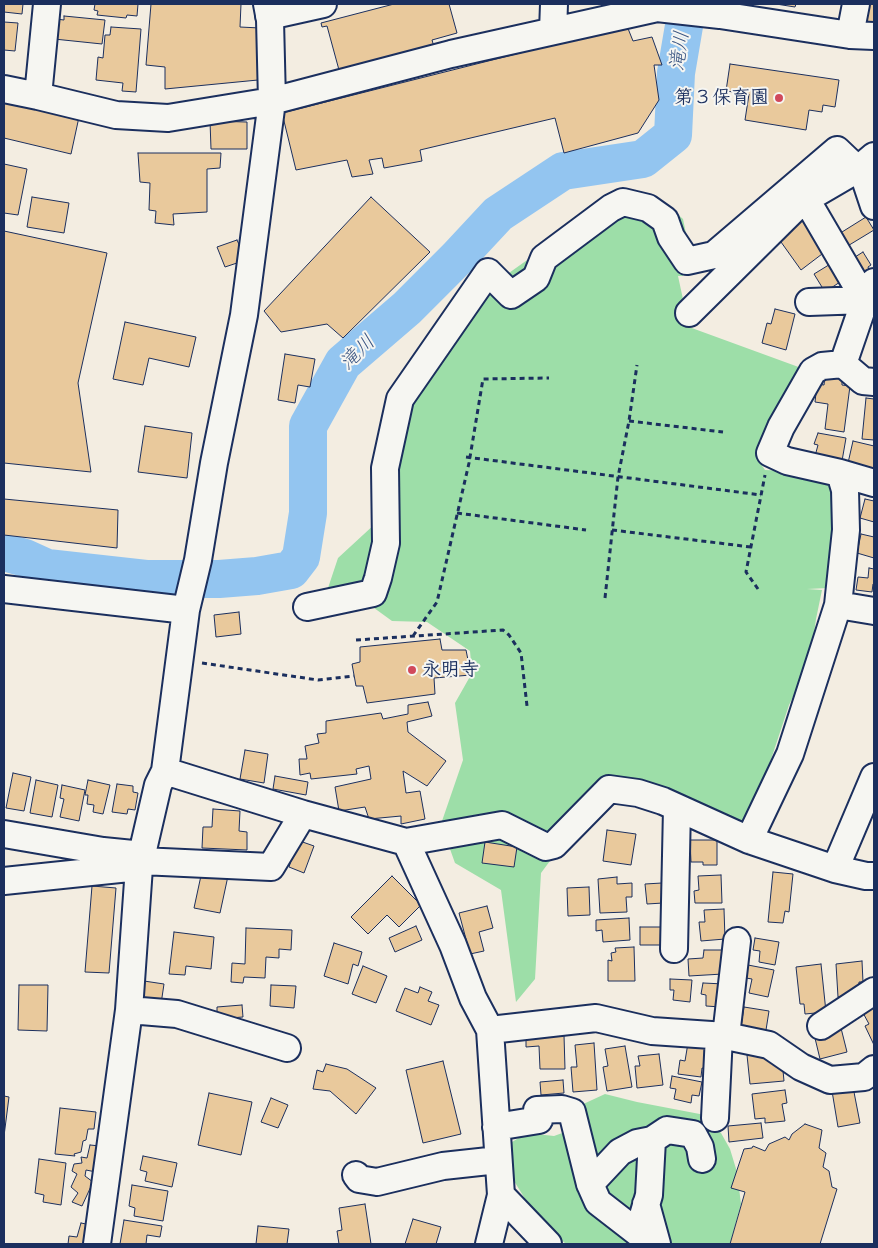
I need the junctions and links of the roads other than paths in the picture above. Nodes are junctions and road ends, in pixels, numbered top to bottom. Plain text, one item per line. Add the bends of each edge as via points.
1 (48, 4) edge
2 (323, 4) edge
3 (554, 4) edge
4 (856, 4) edge
5 (268, 10) edge
6 (553, 31) junction
7 (862, 35) edge
8 (4, 89) edge
9 (38, 96) junction
10 (272, 101) junction
11 (864, 164) edge
12 (806, 199) junction
13 (874, 206) edge
14 (869, 300) edge
15 (809, 302) dead end
16 (689, 313) dead end
17 (843, 364) junction
18 (874, 382) edge
19 (840, 473) junction
20 (874, 483) edge
21 (4, 589) edge
22 (838, 605) junction
23 (307, 607) dead end
24 (186, 610) junction
25 (874, 611) edge
26 (165, 772) junction
27 (874, 776) edge
28 (677, 808) junction
29 (303, 814) junction
30 (4, 834) edge
31 (749, 840) junction
32 (406, 842) junction
33 (141, 861) junction
34 (835, 869) junction
35 (874, 876) edge
36 (4, 881) edge
37 (737, 941) dead end
38 (674, 949) dead end
39 (874, 991) edge
40 (129, 1010) junction
41 (821, 1026) dead end
42 (490, 1030) junction
43 (722, 1036) junction
44 (287, 1048) dead end
45 (874, 1069) edge
46 (715, 1118) dead end
47 (496, 1127) junction
48 (652, 1140) junction
49 (702, 1159) dead end
50 (498, 1160) junction
51 (356, 1175) dead end
52 (590, 1184) junction
53 (501, 1195) junction
54 (647, 1240) edge
55 (97, 1244) edge
56 (489, 1244) edge
57 (548, 1244) edge

1 - 9 street
2 - 5 street
3 - 6 street
4 - 7 street
5 - 10 street
6 - 7 street via 656,8
6 - 10 street
8 - 9 street
9 - 10 street via 116,115 168,118
10 - 24 street via 244,315
11 - 12 street
11 - 13 street
11 - 23 street via 837,150 714,255 687,261 670,237 665,220 648,208 623,202 544,258 536,278 511,295 488,272 400,399 386,468 386,543 372,593
12 - 14 street
12 - 16 street
14 - 15 street
14 - 17 street
17 - 18 street via 864,382
17 - 19 street via 822,366 813,371 770,453 787,461
19 - 20 street
19 - 22 street via 845,490 846,530
21 - 24 street
22 - 25 street
22 - 31 street via 790,754
24 - 26 street
26 - 29 street
26 - 33 street via 158,785
27 - 34 street
28 - 31 street
28 - 32 street via 638,793 609,789 554,845 546,847 502,825
28 - 38 street
29 - 32 street
29 - 33 street via 271,867
30 - 33 street
31 - 34 street
32 - 42 street
33 - 36 street
33 - 40 street
34 - 35 street
37 - 43 street
39 - 41 street
40 - 44 street via 177,1014
40 - 55 street
42 - 43 street via 596,1018 652,1031
42 - 47 street
43 - 45 street via 769,1045 801,1067 830,1080 864,1077
43 - 46 street
47 - 50 street
47 - 52 street via 539,1120 537,1110 572,1112
48 - 49 street via 667,1130 692,1134
48 - 52 street via 620,1152
48 - 54 street via 646,1203
50 - 51 street via 444,1166 377,1182 359,1179
50 - 53 street
52 - 54 street via 598,1202
53 - 56 street
53 - 57 street

